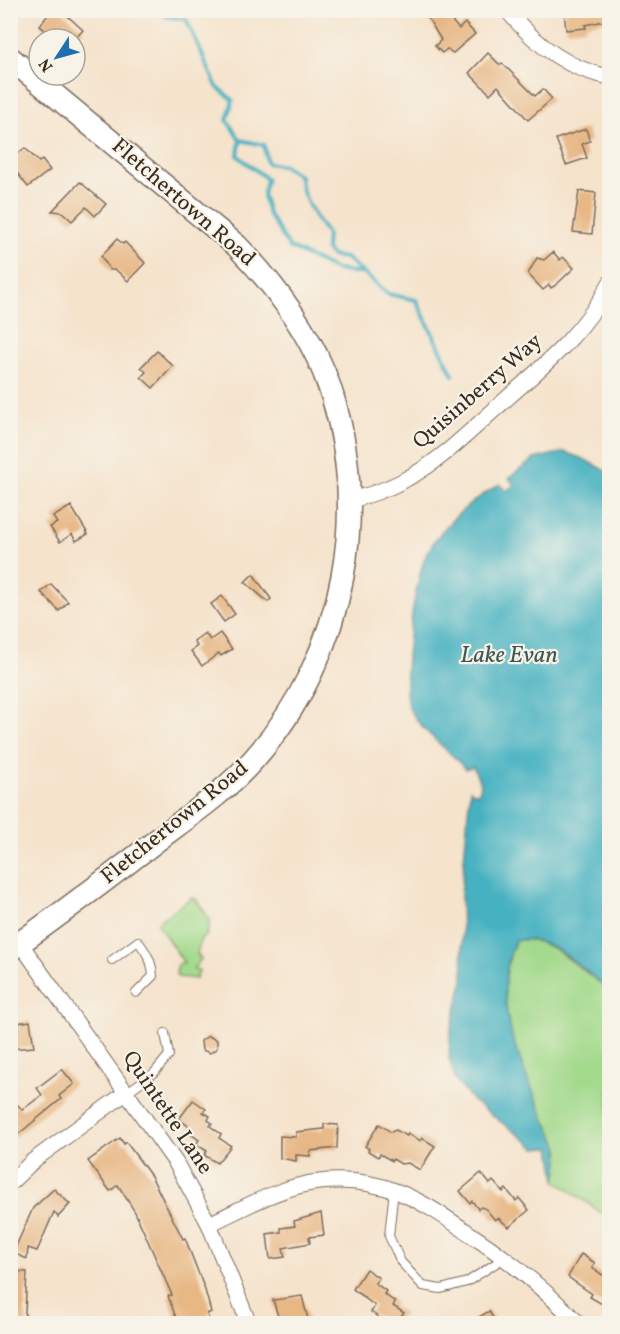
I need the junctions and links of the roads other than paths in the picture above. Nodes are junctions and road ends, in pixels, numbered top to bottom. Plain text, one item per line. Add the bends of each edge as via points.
1 (507, 10) edge
2 (10, 58) edge
3 (609, 77) edge
4 (609, 283) edge
5 (349, 501) junction
6 (15, 947) edge
7 (112, 960) dead end
8 (136, 993) dead end
9 (165, 1033) dead end
10 (127, 1092) junction
11 (13, 1176) edge
12 (394, 1189) junction
13 (209, 1224) junction
14 (505, 1257) junction
15 (249, 1323) edge
16 (579, 1323) edge

1 - 3 street via 557,57
2 - 5 street, Fletchertown Road via 184,200 263,273 300,326 324,372 344,441
4 - 5 street, Quisinberry Way via 588,320 568,343 453,447 395,485
5 - 6 street, Fletchertown Road via 348,546 337,604 301,692 270,740 219,792
6 - 10 street, Quintette Lane
7 - 8 lane via 138,941 153,964 153,976
9 - 10 lane via 169,1055 154,1073
10 - 11 street
10 - 13 street, Quintette Lane via 176,1163
12 - 13 street via 359,1181 319,1182 294,1187
12 - 14 street via 426,1204
12 - 14 lane via 389,1236 401,1262 423,1286 441,1289 467,1282
13 - 15 street, Quintette Lane
14 - 16 street

